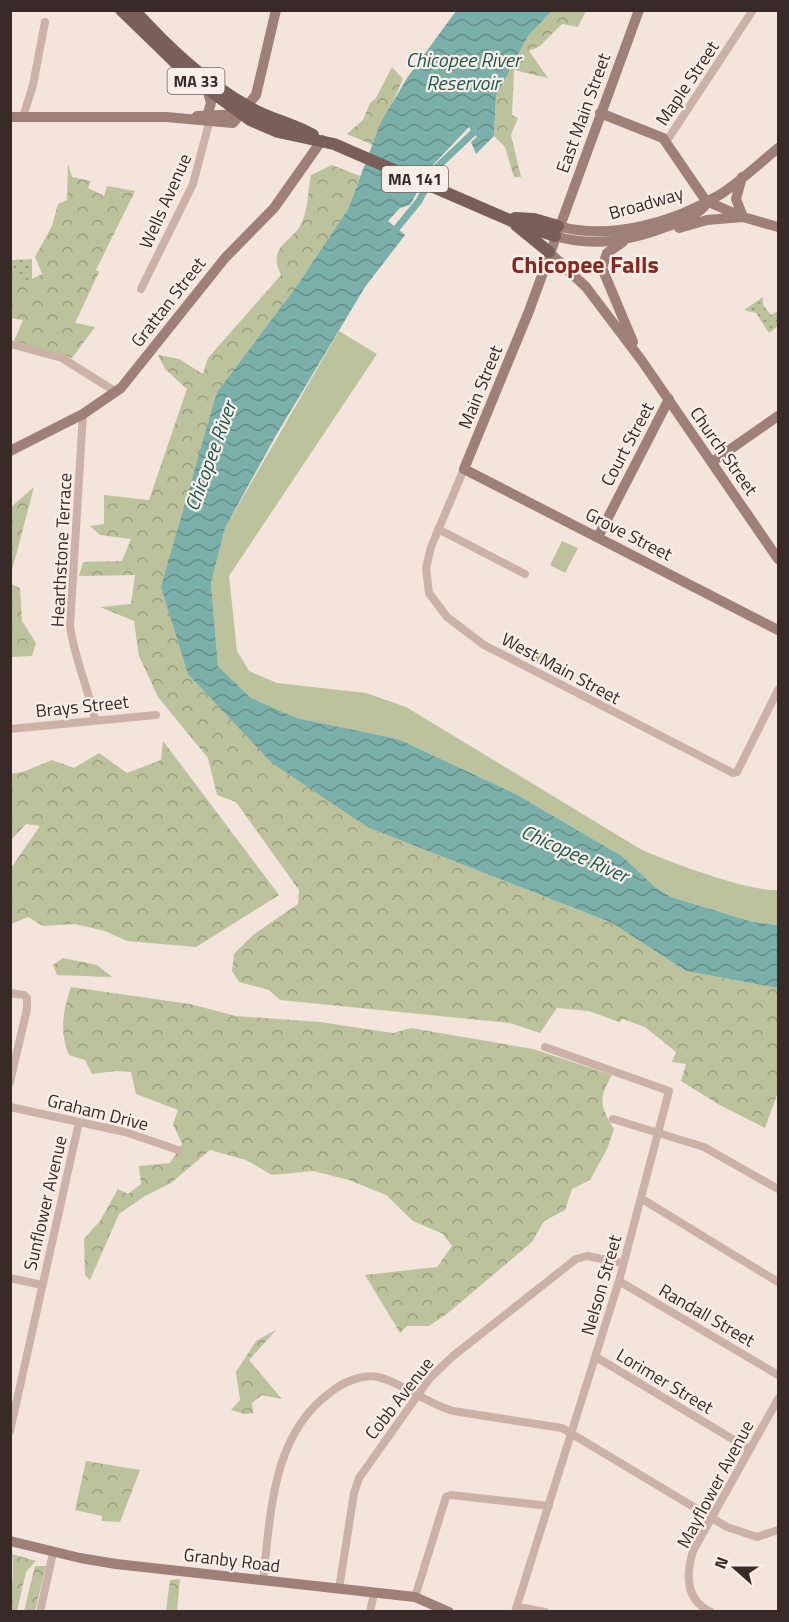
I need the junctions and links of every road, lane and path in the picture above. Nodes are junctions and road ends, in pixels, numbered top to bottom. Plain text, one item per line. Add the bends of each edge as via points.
1 (121, 10) edge
2 (135, 10) edge
3 (276, 10) edge
4 (639, 10) edge
5 (753, 10) edge
6 (45, 22) dead end
7 (207, 90) junction
8 (245, 110) junction
9 (600, 113) junction
10 (10, 117) edge
11 (23, 117) junction
12 (211, 121) junction
13 (322, 140) junction
14 (666, 141) junction
15 (778, 148) edge
16 (742, 177) junction
17 (706, 201) junction
18 (743, 217) junction
19 (510, 220) junction
20 (778, 227) edge
21 (556, 231) junction
22 (649, 234) junction
23 (625, 240) junction
24 (549, 252) junction
25 (141, 289) dead end
26 (10, 344) edge
27 (642, 361) junction
28 (116, 392) junction
29 (669, 399) junction
30 (83, 414) junction
31 (778, 416) edge
32 (10, 451) edge
33 (712, 462) junction
34 (464, 468) junction
35 (438, 529) junction
36 (598, 537) junction
37 (427, 559) joint
38 (778, 559) edge
39 (525, 574) dead end
40 (766, 624) junction
41 (778, 624) edge
42 (778, 630) edge
43 (778, 690) edge
44 (156, 715) dead end
45 (95, 719) junction
46 (10, 729) edge
47 (10, 993) edge
48 (545, 1047) dead end
49 (10, 1082) edge
50 (10, 1107) edge
51 (613, 1119) dead end
52 (79, 1122) junction
53 (658, 1132) junction
54 (178, 1150) dead end
55 (778, 1189) edge
56 (642, 1199) junction
57 (623, 1263) junction
58 (10, 1278) edge
59 (619, 1281) junction
60 (778, 1282) edge
61 (42, 1285) junction
62 (596, 1357) junction
63 (778, 1375) edge
64 (416, 1396) junction
65 (778, 1399) edge
66 (10, 1431) edge
67 (571, 1435) junction
68 (749, 1449) junction
69 (549, 1506) junction
70 (710, 1519) junction
71 (778, 1530) edge
72 (10, 1541) edge
73 (53, 1553) junction
74 (263, 1580) junction
75 (339, 1589) junction
76 (374, 1593) junction
77 (415, 1597) junction
78 (517, 1609) edge
79 (698, 1609) edge
80 (40, 1611) edge
81 (370, 1611) edge
82 (449, 1611) edge
83 (545, 1611) edge
84 (711, 1611) edge

1 - 7 main road, MA 33 via 159,50
2 - 8 main road, MA 33 via 178,55
3 - 8 main road via 256,95
4 - 9 main road, East Main Street
5 - 14 street, Maple Street
6 - 11 street
7 - 8 main road, MA 33
7 - 12 main road
8 - 12 main road
8 - 13 main road, MA 33 via 263,126
9 - 14 main road
9 - 21 main road, East Main Street
10 - 11 main road
11 - 12 main road via 169,117
12 - 25 street, Wells Avenue via 193,183
13 - 19 main road, MA 141
13 - 28 main road, Grattan Street via 272,211 225,258
14 - 17 main road
15 - 16 main road
16 - 17 main road
16 - 18 main road via 736,199
17 - 18 main road, Broadway
17 - 21 main road, Broadway via 619,231
17 - 22 main road, Broadway via 693,215
18 - 20 main road, Broadway
18 - 22 main road via 697,222
19 - 21 main road, MA 141
19 - 24 main road
21 - 23 main road, Broadway via 591,242
21 - 24 main road, Main Street
22 - 23 main road, Broadway
23 - 27 main road, Church Street via 607,253 602,268
24 - 27 main road, Church Street via 586,287
24 - 34 main road, Main Street
26 - 28 street via 62,358
27 - 29 main road, Church Street
28 - 30 main road, Grattan Street
29 - 33 main road, Church Street
29 - 36 main road, Court Street
30 - 32 main road, Grattan Street
30 - 45 street, Hearthstone Terrace via 70,626
31 - 33 main road
33 - 38 main road, Church Street
34 - 35 street, Main Street
34 - 36 main road, Grove Street
35 - 37 street, Main Street
35 - 39 street
36 - 40 main road, Grove Street
37 - 43 street, West Main Street via 426,581 432,600 466,634 723,768 737,772
40 - 41 main road
40 - 42 main road, Grove Street
44 - 45 street, Brays Street
45 - 46 street, Brays Street
47 - 49 street via 27,998
48 - 53 street, Nelson Street via 669,1091
50 - 52 street, Graham Drive
51 - 53 street
52 - 54 street, Graham Drive
52 - 61 street, Sunflower Avenue
53 - 55 street via 704,1147
53 - 56 street, Nelson Street
56 - 57 street, Nelson Street
56 - 60 street
57 - 59 street, Nelson Street
57 - 64 street, Cobb Avenue via 587,1256 576,1259 453,1356
58 - 61 street
59 - 62 street, Nelson Street
59 - 63 street, Randall Street
61 - 66 street, Sunflower Avenue
62 - 67 street, Nelson Street
62 - 68 street, Lorimer Street
64 - 67 street via 453,1411 556,1427
64 - 74 street via 395,1383 368,1377 343,1384 314,1407 291,1439 278,1474
64 - 75 street, Cobb Avenue via 359,1478
65 - 68 street, Mayflower Avenue
67 - 69 street, Nelson Street
67 - 70 street
68 - 70 street, Mayflower Avenue
69 - 77 street via 446,1497
69 - 78 street, Nelson Street
70 - 71 street via 751,1537
70 - 79 street, Mayflower Avenue via 687,1572
72 - 73 main road, Granby Road
73 - 74 main road, Granby Road
73 - 80 street
74 - 75 main road, Granby Road
75 - 76 main road, Granby Road
76 - 77 main road, Granby Road
76 - 81 street
77 - 82 main road, Granby Road
78 - 83 street
79 - 84 street, Mayflower Avenue

